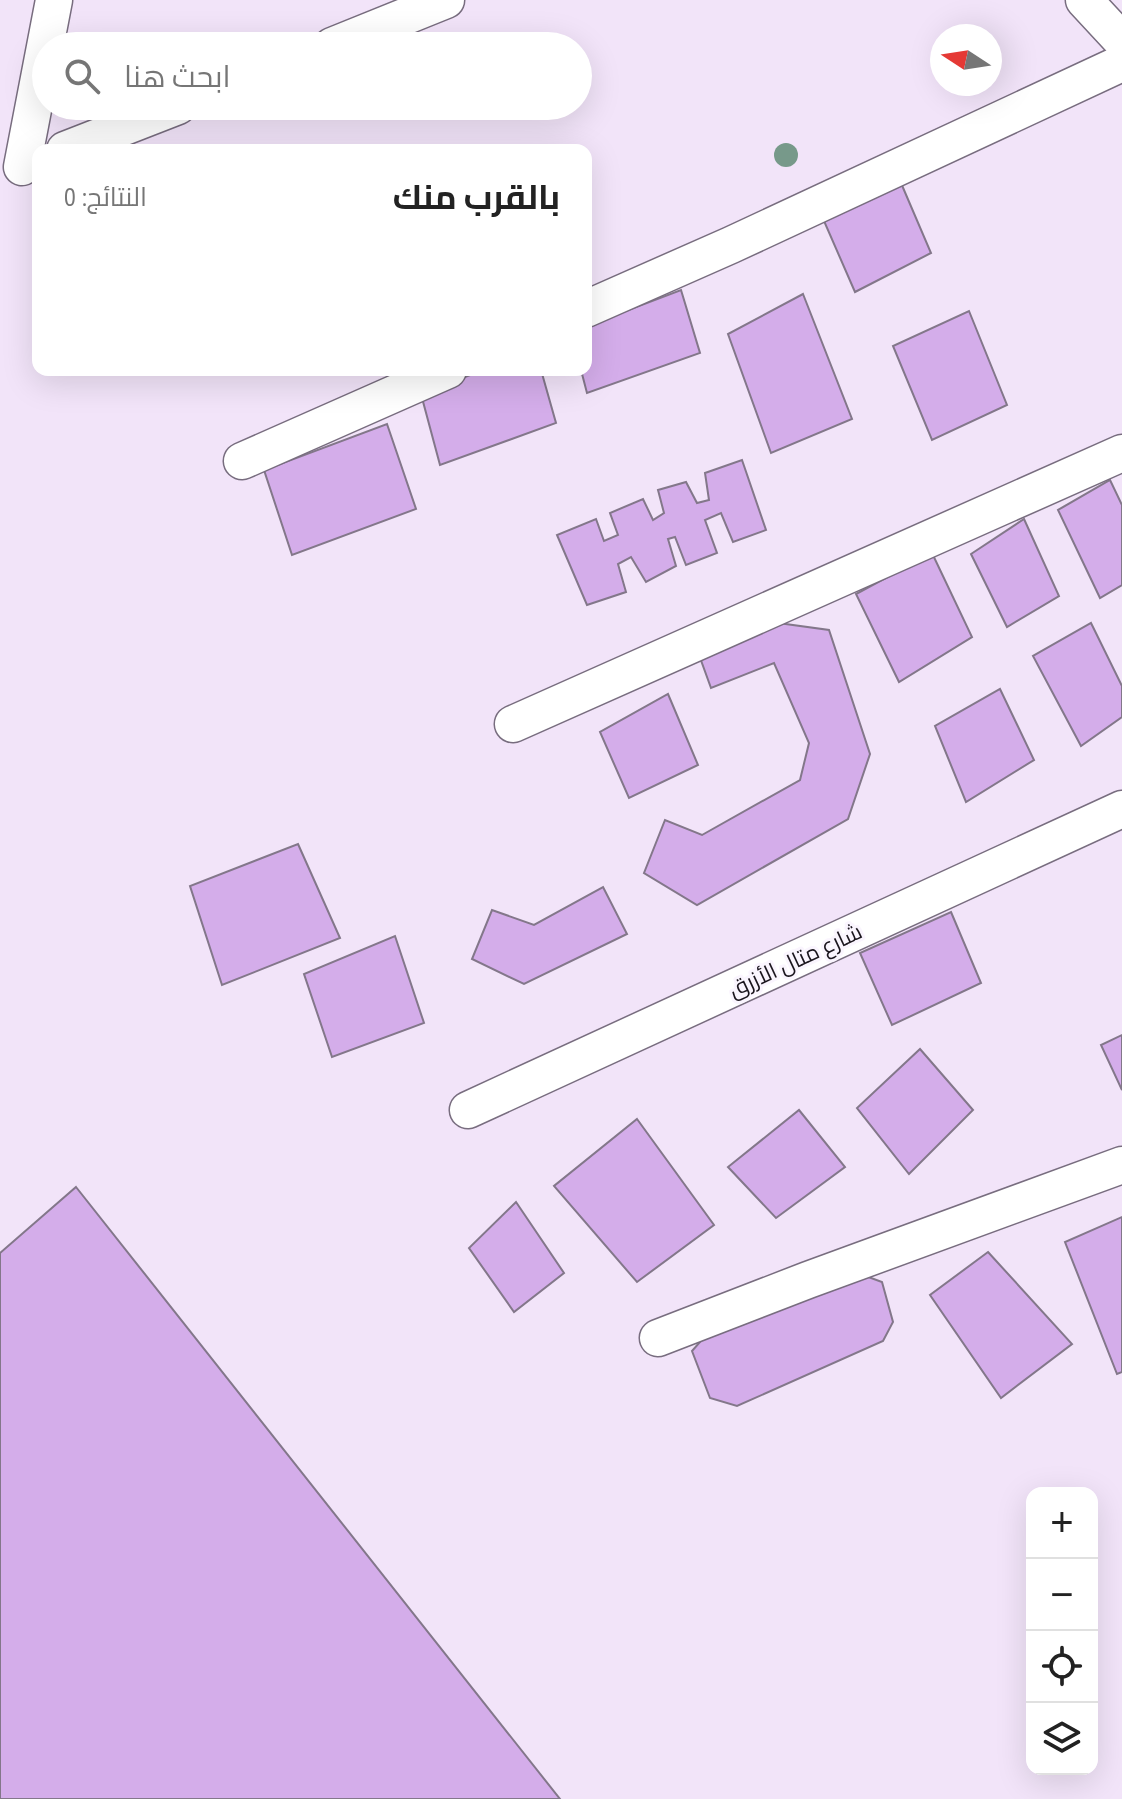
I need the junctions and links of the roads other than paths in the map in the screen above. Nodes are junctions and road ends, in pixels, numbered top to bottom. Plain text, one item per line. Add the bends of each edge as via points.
1 (54, 0) edge
2 (446, 0) edge
3 (1084, 0) edge
4 (48, 32) edge
5 (367, 32) edge
6 (1122, 41) edge
7 (1122, 63) edge
8 (32, 109) edge
9 (142, 120) edge
10 (0, 133) edge
11 (80, 144) edge
12 (20, 168) edge
13 (592, 306) edge
14 (434, 376) edge
15 (1122, 453) edge
16 (242, 461) dead end
17 (513, 724) dead end
18 (1122, 809) edge
19 (468, 1110) dead end
20 (1122, 1165) edge
21 (658, 1338) dead end

1 - 4 street
2 - 5 street
3 - 6 street
7 - 13 street
8 - 12 street
9 - 11 street
10 - 12 street
14 - 16 street
15 - 17 street
18 - 19 street, شارع متال الأزرق
20 - 21 street

